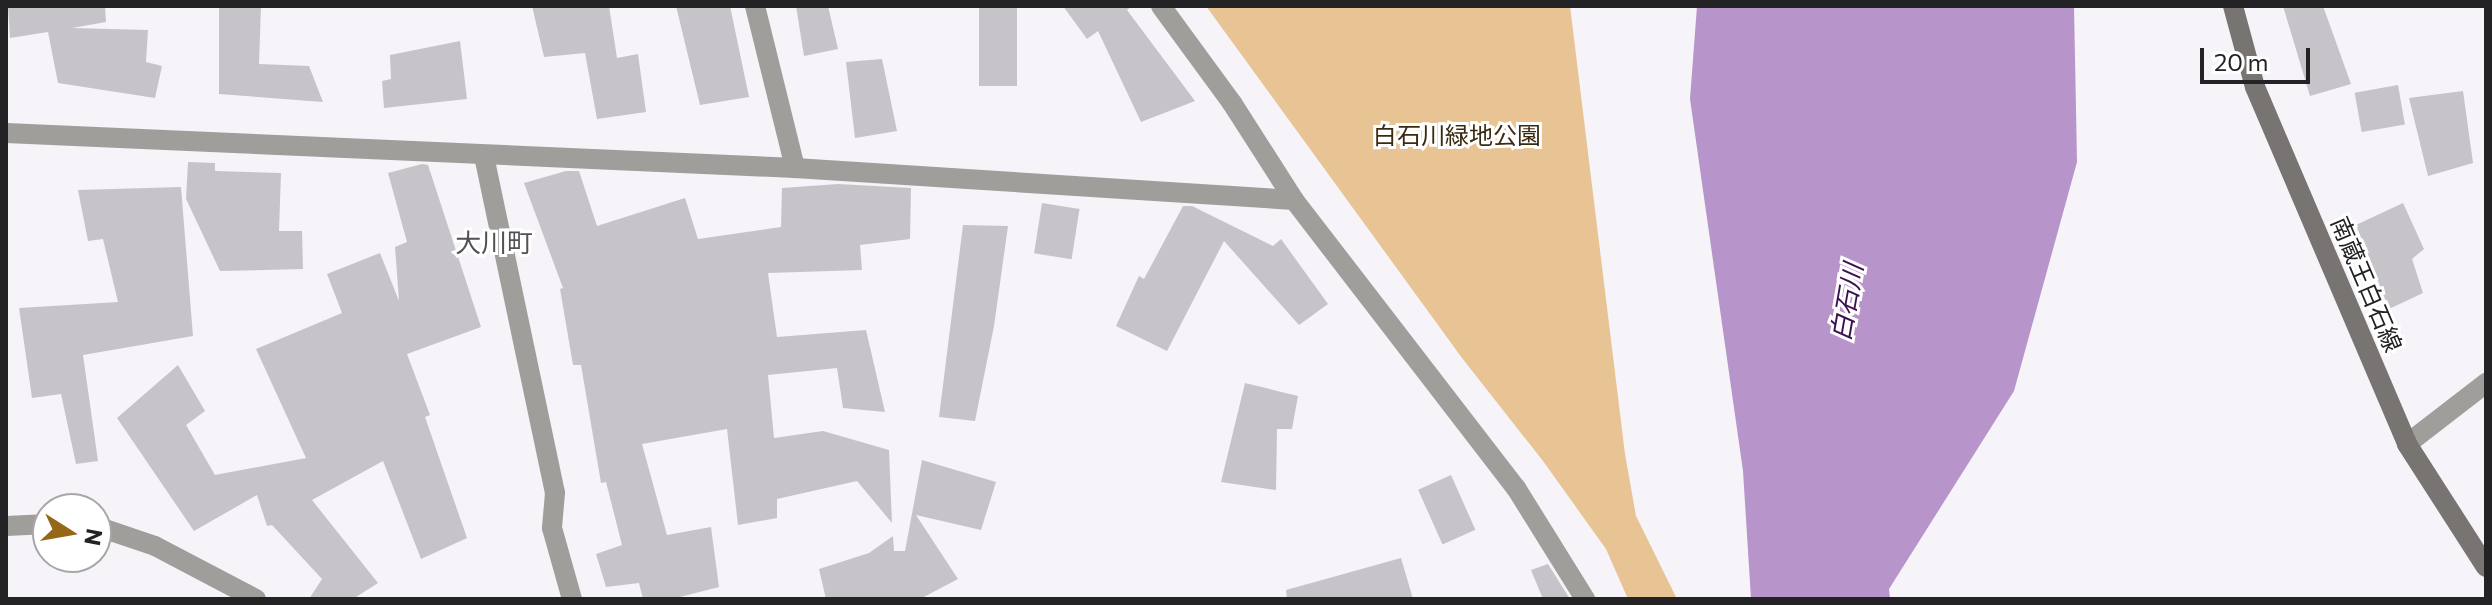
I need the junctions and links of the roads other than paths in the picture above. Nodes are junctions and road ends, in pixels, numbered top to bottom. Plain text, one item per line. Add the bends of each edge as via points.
1 (755, 6) edge
2 (1161, 6) edge
3 (2233, 6) edge
4 (6, 133) edge
5 (484, 156) junction
6 (795, 168) junction
7 (1294, 200) junction
8 (2486, 383) edge
9 (2407, 444) junction
10 (32, 525) edge
11 (6, 526) edge
12 (112, 531) edge
13 (2486, 567) edge
14 (256, 599) edge
15 (572, 599) edge
16 (1585, 599) edge

1 - 6 street
2 - 7 street
3 - 9 main road, 南蔵王白石線 via 2255,87
4 - 5 street
5 - 6 street
5 - 15 street via 555,493 552,528
6 - 7 street
7 - 16 street via 1516,488
8 - 9 street
9 - 13 main road, 南蔵王白石線
10 - 11 street
12 - 14 street via 155,546

